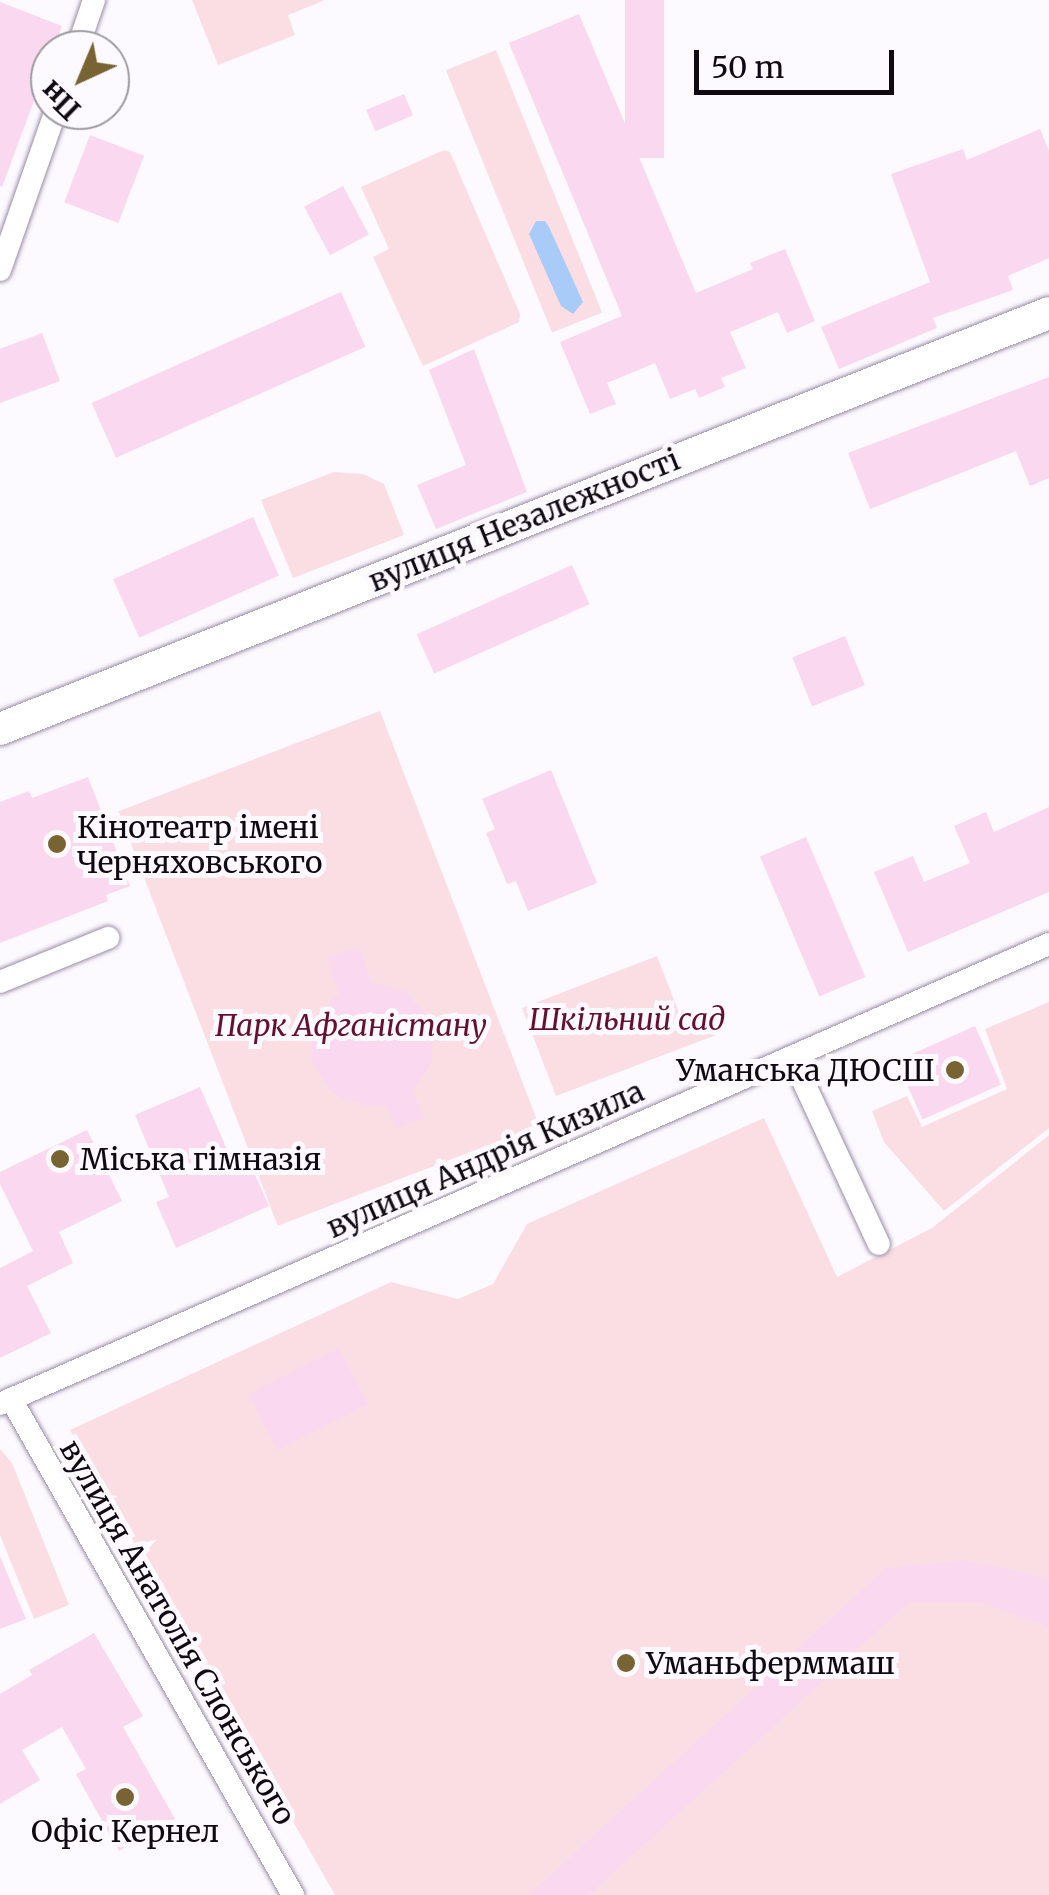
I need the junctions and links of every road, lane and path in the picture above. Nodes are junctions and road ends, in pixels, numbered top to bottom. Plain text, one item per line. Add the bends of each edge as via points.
1 (94, 0) edge
2 (84, 30) edge
3 (49, 130) edge
4 (0, 270) edge
5 (1049, 313) edge
6 (0, 729) edge
7 (108, 938) dead end
8 (1049, 944) edge
9 (0, 982) edge
10 (792, 1056) junction
11 (878, 1244) dead end
12 (6, 1401) edge
13 (293, 1895) edge

1 - 2 street
3 - 4 street
5 - 6 main road, вулиця Незалежності
7 - 9 street
8 - 10 street, вулиця Андрія Кизила
10 - 11 street
10 - 12 street, вулиця Андрія Кизила
12 - 13 street, вулиця Анатолія Слонського

